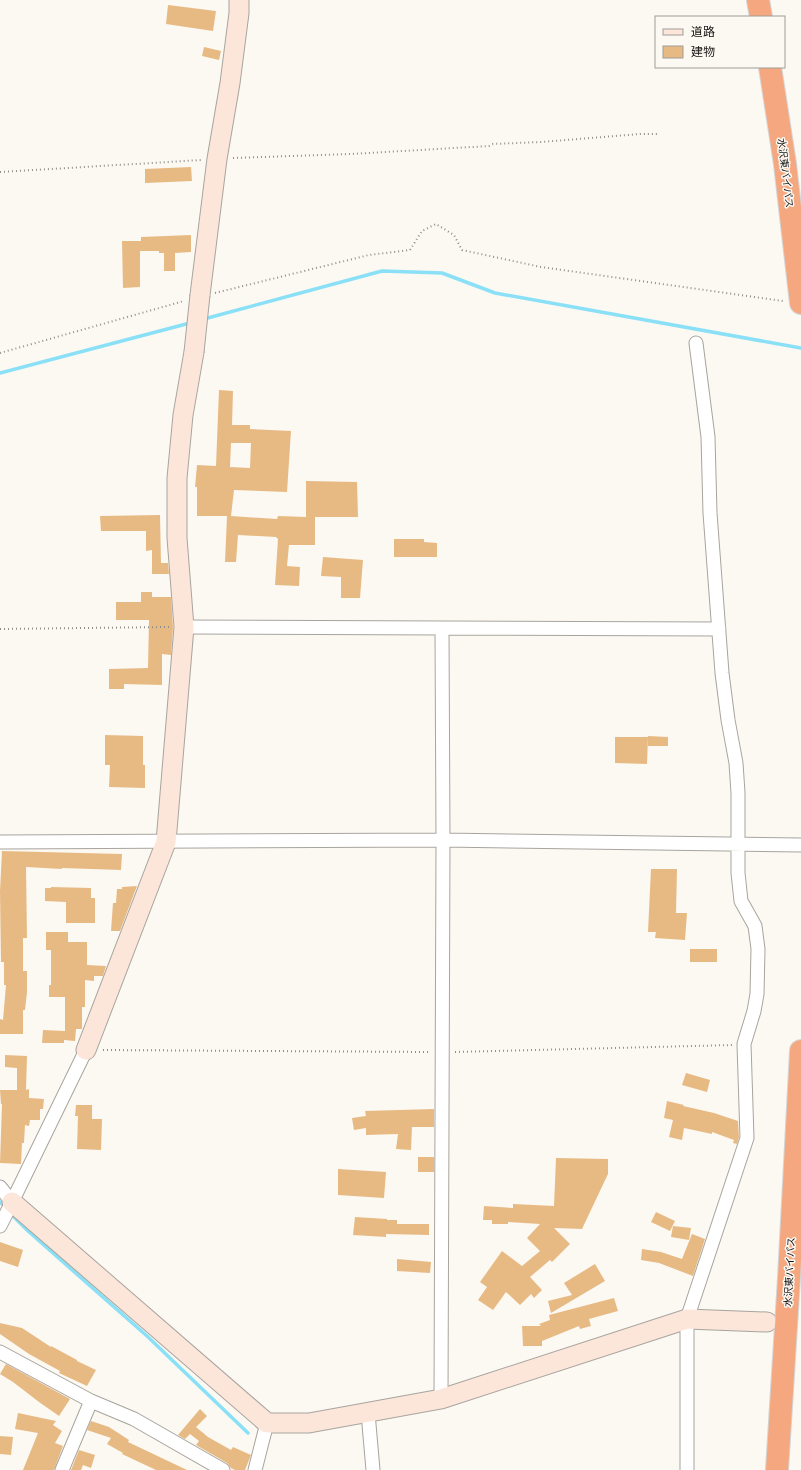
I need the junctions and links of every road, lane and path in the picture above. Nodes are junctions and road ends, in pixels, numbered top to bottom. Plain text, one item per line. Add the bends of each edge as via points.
1 (239, 0) edge
2 (758, 0) edge
3 (761, 16) edge
4 (770, 68) edge
5 (658, 134) dead end
6 (217, 159) junction
7 (0, 172) edge
8 (199, 297) junction
9 (795, 302) edge
10 (696, 343) dead end
11 (0, 353) edge
12 (184, 627) junction
13 (0, 629) edge
14 (442, 629) junction
15 (719, 629) junction
16 (443, 840) junction
17 (0, 842) edge
18 (166, 842) junction
19 (738, 845) junction
20 (801, 845) edge
21 (744, 1044) junction
22 (86, 1050) junction
23 (801, 1051) edge
24 (442, 1052) junction
25 (6, 1194) edge
26 (0, 1226) edge
27 (687, 1319) junction
28 (767, 1322) dead end
29 (0, 1352) edge
30 (441, 1399) junction
31 (91, 1401) junction
32 (368, 1413) junction
33 (267, 1423) junction
34 (62, 1470) edge
35 (223, 1470) edge
36 (255, 1470) edge
37 (372, 1470) edge
38 (687, 1470) edge
39 (777, 1470) edge

1 - 6 street via 230,82
2 - 3 highway
4 - 9 highway, 水沢東バイパス via 785,164
5 - 6 path via 351,154
6 - 7 path
6 - 8 street
8 - 9 path via 369,254 410,250 422,231 436,224 454,235 462,250 542,267
8 - 11 path
8 - 12 street, bridge via 177,478 177,538
10 - 15 street via 708,437 710,513
12 - 13 path
12 - 14 street
12 - 18 street
14 - 15 street
14 - 16 street
15 - 19 street via 723,681 736,763
16 - 18 street
16 - 19 street
16 - 24 street
17 - 18 street
18 - 22 street
19 - 20 street
19 - 21 street via 741,901 755,926 758,949 757,994
21 - 24 path
21 - 27 street via 747,1138
22 - 24 path
22 - 25 street
23 - 39 highway, 水沢東バイパス
24 - 30 street
25 - 26 street
25 - 33 street
27 - 28 street
27 - 30 street
27 - 38 street
29 - 31 street
30 - 32 street
31 - 34 street
31 - 35 street via 134,1419
32 - 33 street via 309,1423
32 - 37 street
33 - 36 street

